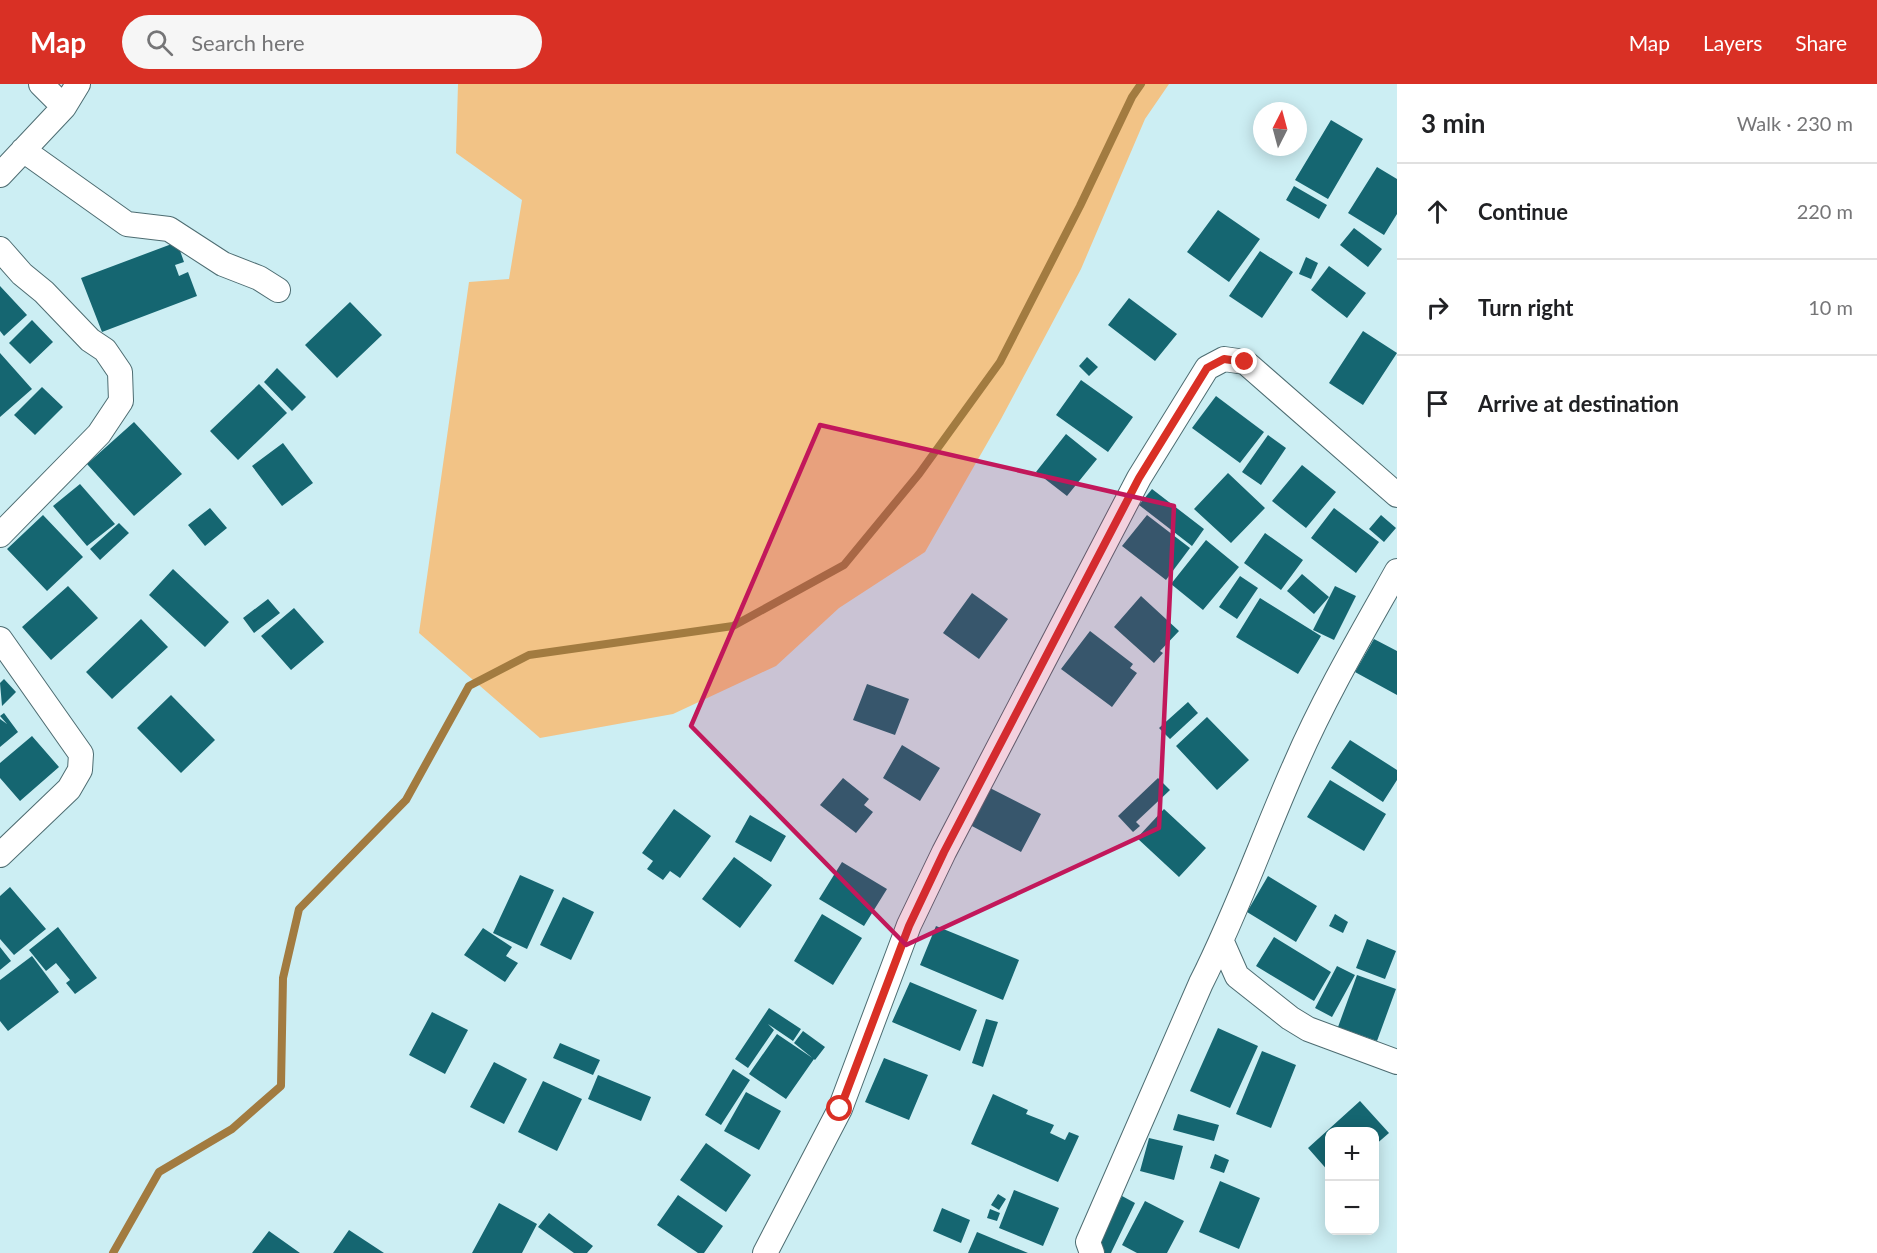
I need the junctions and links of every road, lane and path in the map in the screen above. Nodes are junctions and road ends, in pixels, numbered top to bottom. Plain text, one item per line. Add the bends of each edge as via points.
1 (41, 84) edge
2 (78, 84) edge
3 (64, 107) junction
4 (23, 150) junction
5 (0, 175) edge
6 (0, 249) edge
7 (278, 290) dead end
8 (1397, 495) edge
9 (0, 535) edge
10 (1397, 571) edge
11 (0, 639) edge
12 (0, 855) edge
13 (1222, 942) junction
14 (1238, 976) junction
15 (1201, 983) junction
16 (1397, 1062) edge
17 (765, 1253) edge
18 (1092, 1253) edge

1 - 3 street
2 - 3 street
3 - 4 street
4 - 5 street
4 - 7 street via 127,224 169,229 223,264
6 - 9 street via 90,340 105,350 120,372 121,401 99,434
8 - 17 street via 1245,362 1224,359 1207,368 1139,478 944,852 909,926 840,1109
10 - 13 street via 1326,698
11 - 12 street via 81,754 80,770 69,789
13 - 14 street
13 - 15 street
14 - 15 street
14 - 16 street via 1308,1029
15 - 18 street via 1088,1242

